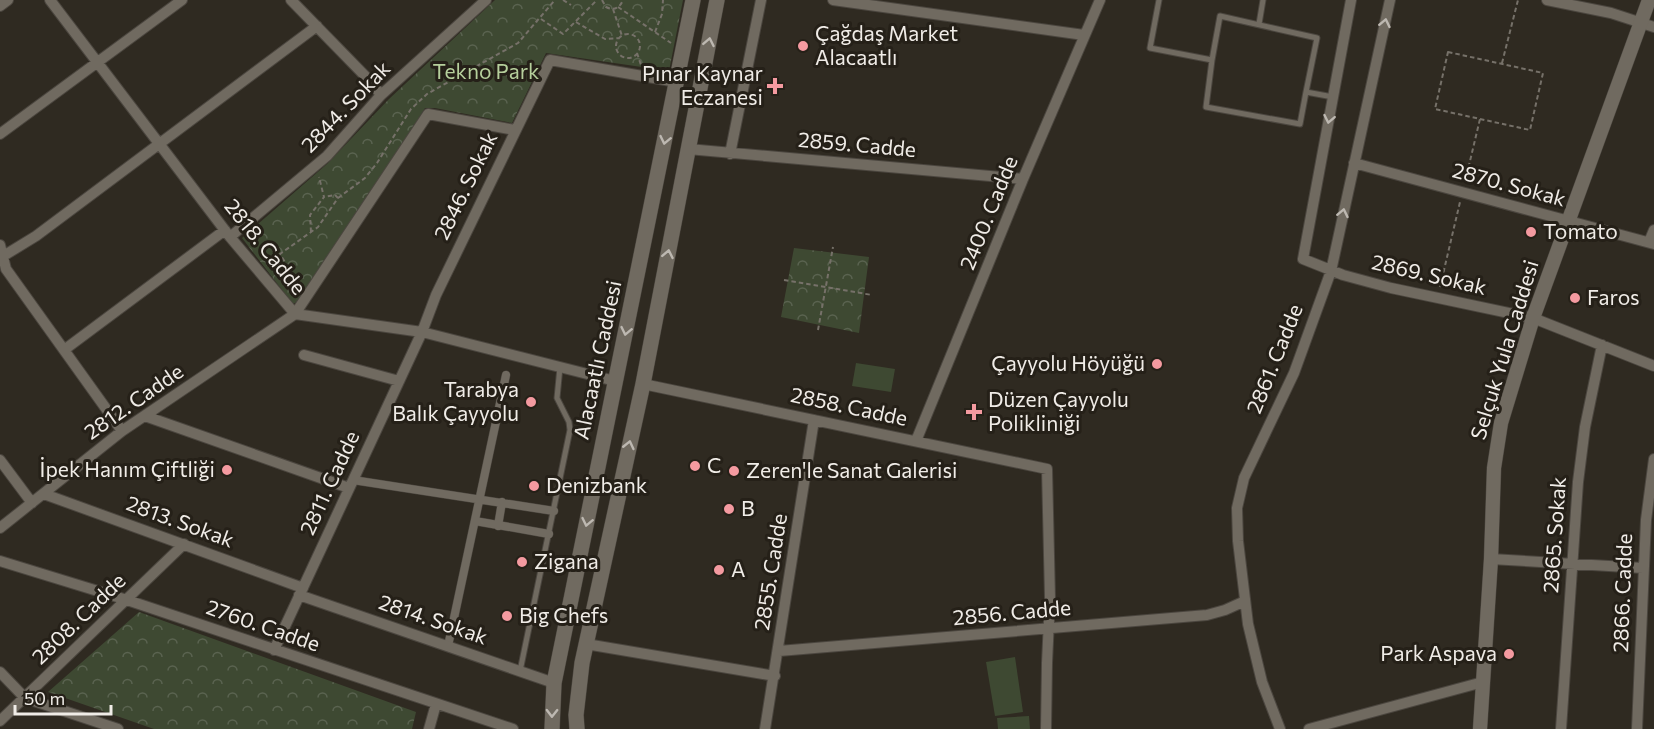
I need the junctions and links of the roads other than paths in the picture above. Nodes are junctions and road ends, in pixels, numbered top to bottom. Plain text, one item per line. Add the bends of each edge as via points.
1 (8, 0) edge
2 (50, 0) edge
3 (182, 0) edge
4 (291, 0) edge
5 (486, 0) edge
6 (693, 0) edge
7 (717, 0) edge
8 (761, 0) edge
9 (832, 0) edge
10 (1100, 0) edge
11 (1159, 0) edge
12 (1263, 0) edge
13 (1351, 0) edge
14 (1390, 0) edge
15 (1546, 0) edge
16 (1648, 0) edge
17 (0, 6) edge
18 (1640, 22) junction
19 (1259, 24) junction
20 (317, 26) junction
21 (1654, 27) edge
22 (1084, 35) junction
23 (1212, 60) junction
24 (97, 63) junction
25 (677, 82) junction
26 (1306, 92) junction
27 (381, 95) junction
28 (1333, 97) junction
29 (515, 130) junction
30 (0, 134) edge
31 (160, 145) junction
32 (688, 149) junction
33 (730, 154) junction
34 (1354, 163) junction
35 (1023, 179) junction
36 (1568, 221) junction
37 (1654, 230) edge
38 (227, 234) junction
39 (1652, 243) edge
40 (0, 245) edge
41 (1, 257) edge
42 (1331, 271) junction
43 (295, 314) junction
44 (1533, 318) junction
45 (422, 332) junction
46 (1602, 345) junction
47 (64, 350) junction
48 (304, 355) dead end
49 (1654, 366) edge
50 (560, 367) junction
51 (506, 375) dead end
52 (399, 381) junction
53 (615, 381) junction
54 (643, 384) junction
55 (145, 416) junction
56 (814, 420) junction
57 (122, 431) junction
58 (916, 441) junction
59 (1654, 459) edge
60 (0, 460) edge
61 (351, 484) junction
62 (44, 494) junction
63 (480, 499) junction
64 (502, 502) junction
65 (32, 503) junction
66 (554, 511) junction
67 (475, 521) junction
68 (498, 526) junction
69 (0, 528) edge
70 (549, 534) junction
71 (184, 544) junction
72 (1491, 559) junction
73 (0, 561) edge
74 (1573, 562) junction
75 (1643, 568) junction
76 (301, 591) junction
77 (128, 600) junction
78 (1245, 601) junction
79 (1048, 629) junction
80 (586, 644) junction
81 (448, 646) junction
82 (274, 650) junction
83 (779, 651) junction
84 (520, 671) junction
85 (0, 672) edge
86 (775, 676) junction
87 (1484, 682) junction
88 (554, 683) junction
89 (25, 698) junction
90 (436, 704) junction
91 (0, 721) edge
92 (118, 729) edge
93 (429, 729) edge
94 (513, 729) edge
95 (552, 729) edge
96 (577, 729) edge
97 (765, 729) edge
98 (1046, 729) edge
99 (1280, 729) edge
100 (1309, 729) edge
101 (1480, 729) edge
102 (1561, 729) edge
103 (1637, 729) edge

1 - 17 street
2 - 24 street, 2818. Cadde
3 - 24 street
4 - 20 street
5 - 27 street, 2844. Sokak
6 - 25 main road, Alacaatlı Caddesi
32 -> 7 main road
8 - 33 street
9 - 22 street
10 - 22 street, 2400. Cadde
11 - 23 lane via 1150,48
12 - 19 lane
13 - 28 street
34 -> 14 street, 2861. Cadde
15 - 18 street
16 - 18 street, Selçuk Yula Caddesi
18 - 21 street
18 - 36 street, Selçuk Yula Caddesi
19 - 23 lane via 1220,15
19 - 26 lane via 1317,38
20 - 27 street
20 - 31 street
22 - 35 street, 2400. Cadde
23 - 26 lane via 1206,107 1300,124
24 - 30 street
24 - 31 street, 2818. Cadde
25 - 29 street, 2846. Sokak via 549,60
25 -> 53 main road, Alacaatlı Caddesi
26 - 28 lane
27 - 38 street, 2844. Sokak via 316,166
28 -> 42 street, 2869. Sokak via 1303,259
29 - 43 street via 428,114
29 - 45 street, 2846. Sokak
31 - 38 street, 2818. Cadde
31 - 41 street
32 - 33 street, 2859. Cadde
54 -> 32 main road
33 - 35 street, 2859. Cadde
34 - 36 street, 2870. Sokak
42 -> 34 street, 2861. Cadde
35 - 58 street, 2400. Cadde
36 - 39 street, 2870. Sokak
36 - 44 street, Selçuk Yula Caddesi
37 - 39 street
38 - 43 street, 2818. Cadde
38 - 47 street, 2844. Sokak
40 - 41 street
41 - 47 street
42 - 44 street, 2869. Sokak via 1438,299
42 - 78 street, 2861. Cadde via 1294,373 1244,478 1237,508
43 - 45 street, 2818. Cadde
43 - 55 street, 2812. Cadde
44 - 46 street, 2869. Sokak
44 - 72 street, Selçuk Yula Caddesi via 1496,445
45 - 50 street, 2818. Cadde
45 - 52 street, 2811. Cadde
46 - 49 street, 2869. Sokak
46 - 74 street, 2865. Sokak via 1585,426
47 - 57 street
48 - 52 street
50 - 53 street, 2818. Cadde
50 - 66 lane via 557,398 570,430
51 - 63 street
52 - 61 street, 2811. Cadde
53 -> 88 main road, Alacaatlı Caddesi
54 - 56 street, 2858. Cadde
80 -> 54 main road
55 - 57 street, 2812. Cadde
55 - 61 street
56 - 58 street, 2858. Cadde
56 - 83 street, 2855. Cadde
57 - 62 street, 2812. Cadde
58 - 79 street, 2858. Cadde via 1047,469
59 - 75 street, 2866. Cadde
60 - 65 street
61 - 63 street
61 - 76 street, 2811. Cadde
62 - 65 street, 2812. Cadde
62 - 71 street, 2813. Sokak
63 - 64 street
63 - 67 street
64 - 66 street
64 - 68 street
65 - 69 street, 2812. Cadde
66 - 70 lane
67 - 68 street
67 - 81 street
68 - 70 street
70 - 84 lane
71 - 76 street, 2813. Sokak
71 - 77 street, 2808. Cadde
72 - 74 street
72 - 87 street, Selçuk Yula Caddesi
73 - 77 street, 2760. Cadde
74 - 75 street
74 - 102 street, 2865. Sokak
75 - 103 street, 2866. Cadde
76 - 81 street, 2814. Sokak
76 - 82 street, 2811. Cadde
77 - 82 street, 2760. Cadde
77 - 89 street, 2808. Cadde
78 - 79 street, 2856. Cadde via 1207,615
78 - 99 street, 2861. Cadde via 1262,682
79 - 83 street, 2856. Cadde
79 - 98 street
80 - 86 street
80 - 96 main road
81 - 84 street, 2814. Sokak
82 - 90 street, 2760. Cadde
83 - 86 street, 2855. Cadde
84 - 88 street, 2814. Sokak
85 - 89 street
86 - 97 street, 2855. Cadde
87 - 100 street
87 - 101 street, Selçuk Yula Caddesi
88 -> 95 main road, Alacaatlı Caddesi
89 - 91 street, 2808. Cadde
89 - 92 street
90 - 93 street
90 - 94 street, 2760. Cadde

